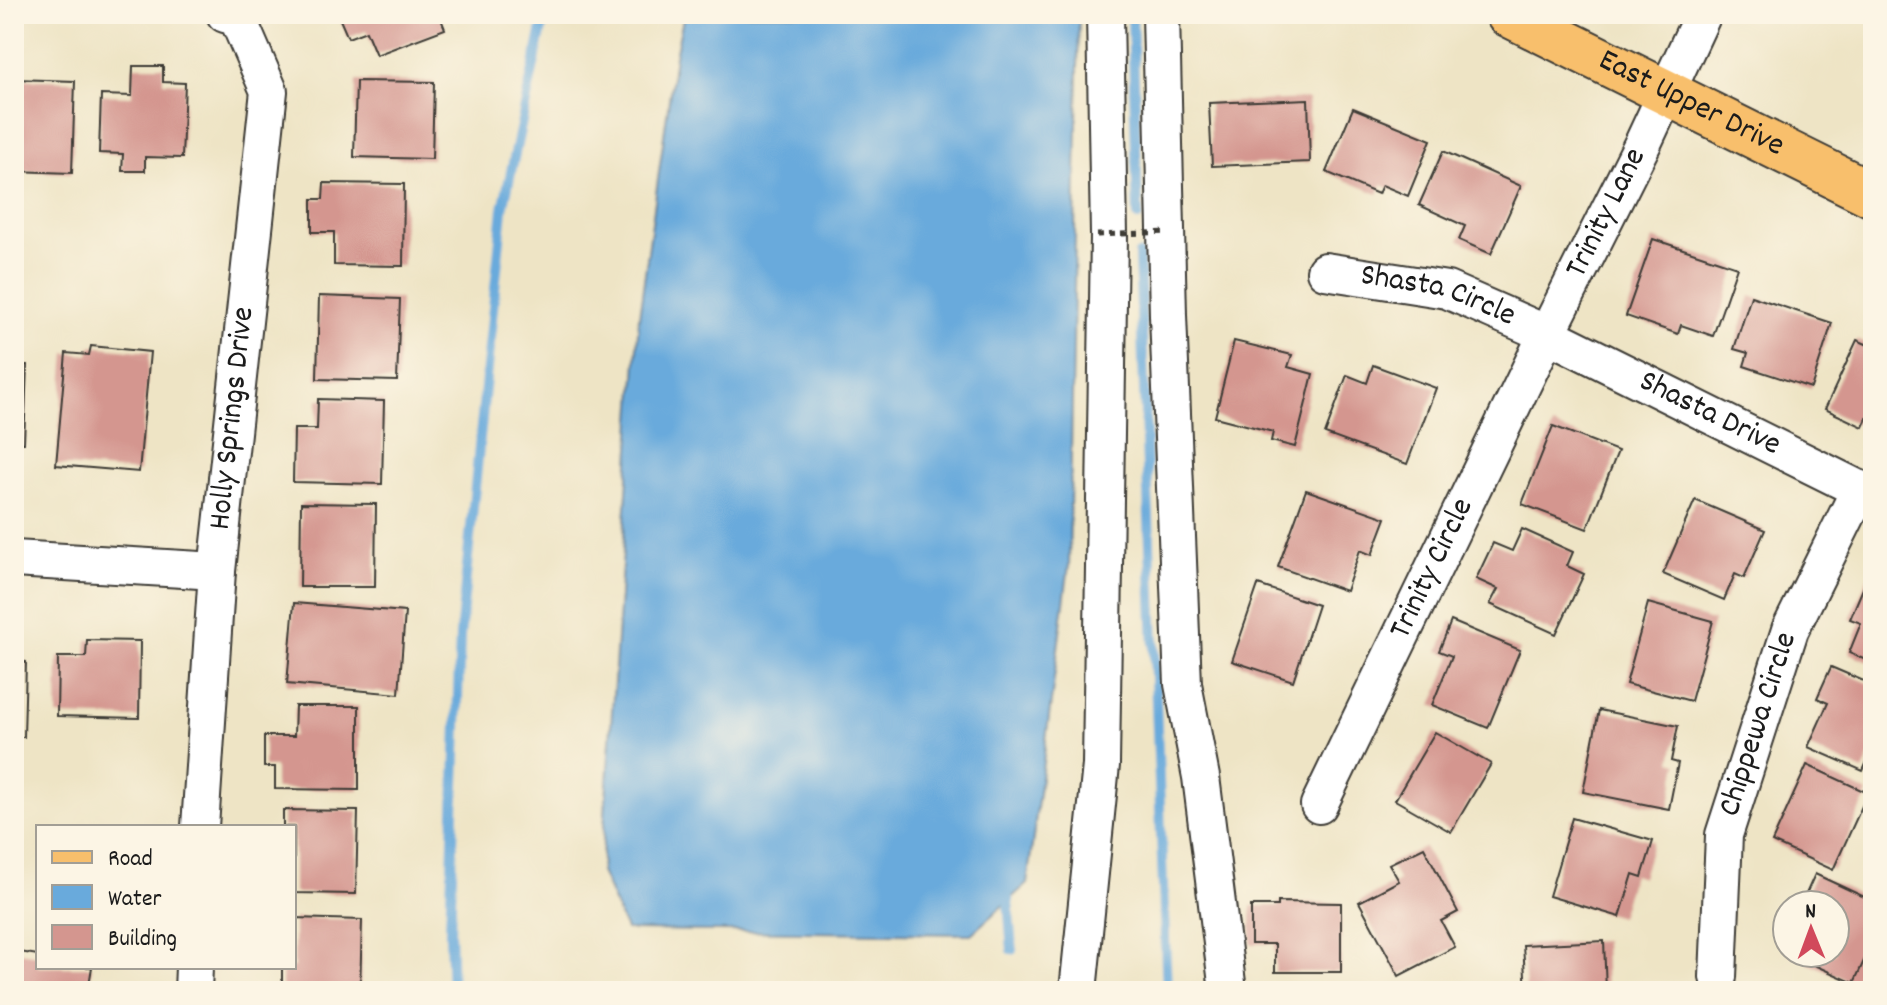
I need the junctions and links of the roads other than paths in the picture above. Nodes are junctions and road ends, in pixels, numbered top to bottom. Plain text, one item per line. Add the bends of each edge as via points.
1 (1105, 14) edge
2 (1161, 14) edge
3 (1508, 14) edge
4 (1703, 14) edge
5 (231, 16) edge
6 (1667, 94) junction
7 (1873, 195) edge
8 (1325, 271) dead end
9 (1547, 334) junction
10 (1866, 492) edge
11 (14, 559) edge
12 (217, 571) junction
13 (1319, 805) dead end
14 (200, 825) edge
15 (194, 969) edge
16 (1718, 977) dead end
17 (193, 991) edge
18 (1078, 991) edge
19 (1228, 991) edge

1 - 18 street via 1101,765
2 - 19 street via 1183,684 1201,777
3 - 6 main road, East Upper Drive
4 - 6 street, Trinity Lane
5 - 12 street, Holly Springs Drive via 269,91
6 - 7 main road, East Upper Drive
6 - 9 street, Trinity Lane
8 - 9 street, Shasta Circle via 1447,290
9 - 10 street, Shasta Drive
9 - 13 street, Trinity Circle
10 - 16 street, Chippewa Circle via 1790,630 1724,835
11 - 12 street
12 - 14 street, Holly Springs Drive
15 - 17 street

